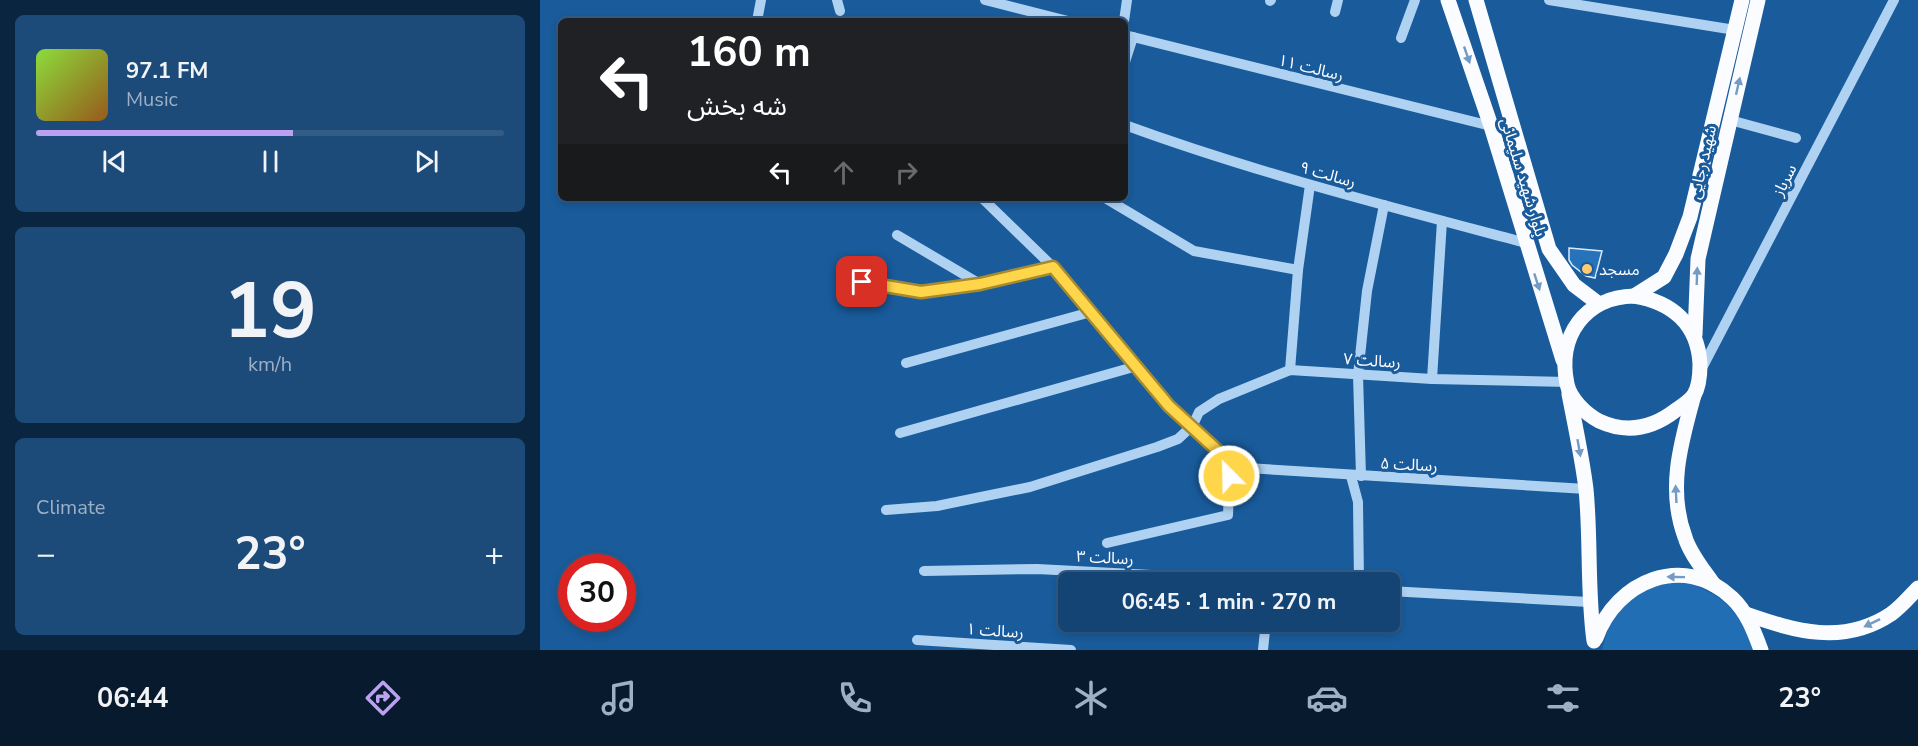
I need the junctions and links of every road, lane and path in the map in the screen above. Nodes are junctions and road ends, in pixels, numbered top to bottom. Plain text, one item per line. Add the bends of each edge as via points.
1 (761, 0) edge
2 (985, 0) edge
3 (1127, 0) edge
4 (1338, 0) edge
5 (1415, 0) edge
6 (1448, 0) edge
7 (1476, 0) edge
8 (1549, 0) edge
9 (1742, 0) edge
10 (1758, 0) edge
11 (1894, 0) edge
12 (1335, 12) dead end
13 (758, 18) edge
14 (1056, 18) edge
15 (1124, 18) edge
16 (1735, 30) junction
17 (1129, 36) edge
18 (1401, 38) dead end
19 (1730, 120) junction
20 (1128, 126) edge
21 (1491, 126) junction
22 (1797, 138) dead end
23 (1310, 185) junction
24 (985, 201) edge
25 (1109, 201) edge
26 (1384, 205) junction
27 (1442, 221) junction
28 (897, 235) dead end
29 (1526, 243) junction
30 (1053, 267) junction
31 (1298, 270) junction
32 (862, 282) dead end
33 (980, 284) junction
34 (1634, 296) junction
35 (1599, 304) junction
36 (1091, 312) junction
37 (1695, 335) junction
38 (906, 363) dead end
39 (1564, 364) junction
40 (1137, 366) junction
41 (1290, 369) junction
42 (1700, 373) junction
43 (1358, 375) junction
44 (1432, 379) junction
45 (1568, 386) junction
46 (1694, 395) junction
47 (1193, 425) junction
48 (900, 433) dead end
49 (1230, 467) junction
50 (1356, 476) junction
51 (1586, 489) junction
52 (886, 510) dead end
53 (1107, 543) dead end
54 (924, 571) dead end
55 (1092, 572) edge
56 (1359, 572) edge
57 (1714, 585) junction
58 (1918, 588) edge
59 (1400, 592) edge
60 (1589, 602) junction
61 (1746, 614) junction
62 (1265, 632) edge
63 (917, 640) dead end
64 (1594, 646) edge
65 (1071, 650) edge
66 (1263, 650) edge
67 (1761, 650) edge

1 - 13 street
2 - 14 street
3 - 15 street
4 - 12 street
5 - 18 street
6 -> 21 main road, بلوار شهید سلیمانی
7 - 35 main road, بلوار شهید سلیمانی via 1549,249 1574,285
8 - 16 street
9 - 16 main road, شهید رجایی
19 -> 10 main road, شهید رجایی
11 - 42 street, سرباز
16 - 34 main road, شهید رجایی via 1690,218 1664,277
17 - 21 street, رسالت ۱۱
19 - 22 street
37 -> 19 main road, شهید رجایی via 1698,259
20 - 23 street, رسالت ۹
21 - 29 main road, بلوار شهید سلیمانی
23 - 26 street, رسالت ۹
23 - 31 street
24 - 30 street
25 - 31 street via 1194,251
26 - 27 street, رسالت ۹
26 - 43 street via 1367,291
27 - 29 street, رسالت ۹
27 - 44 street
28 - 33 street
29 -> 39 main road, بلوار شهید سلیمانی
30 - 33 street
30 - 36 street
31 - 41 street
32 - 33 street via 921,292
34 - 35 main road via 1616,297
34 - 37 main road via 1670,307
35 - 39 main road via 1574,329
36 - 38 street
36 - 40 street
37 - 42 main road
39 - 45 main road
40 - 47 street via 1169,406
40 - 48 street
41 - 43 street, رسالت ۷
41 - 47 street, رسالت ۷ via 1219,399 1199,412
42 - 46 main road
43 - 44 street, رسالت ۷
43 - 50 street
44 - 45 street, رسالت ۷
45 - 46 main road via 1591,416 1622,428 1643,428 1664,420
45 -> 51 main road
57 -> 46 main road via 1685,539 1677,509 1680,446
47 - 49 street via 1228,460
47 - 52 street, رسالت ۷ via 1178,439 1030,487 937,506
49 - 50 street, رسالت ۵
49 - 53 street via 1228,514
50 - 51 street, رسالت ۵
50 - 56 street
51 - 60 main road
54 - 55 street, رسالت ۳
57 - 61 main road via 1732,597
57 -> 64 main road via 1671,576 1630,589 1602,621
58 -> 61 main road via 1892,613 1863,628 1832,633 1796,631
59 - 60 street
60 - 64 main road
61 - 67 main road
62 - 66 street
63 - 65 street, رسالت ۱

